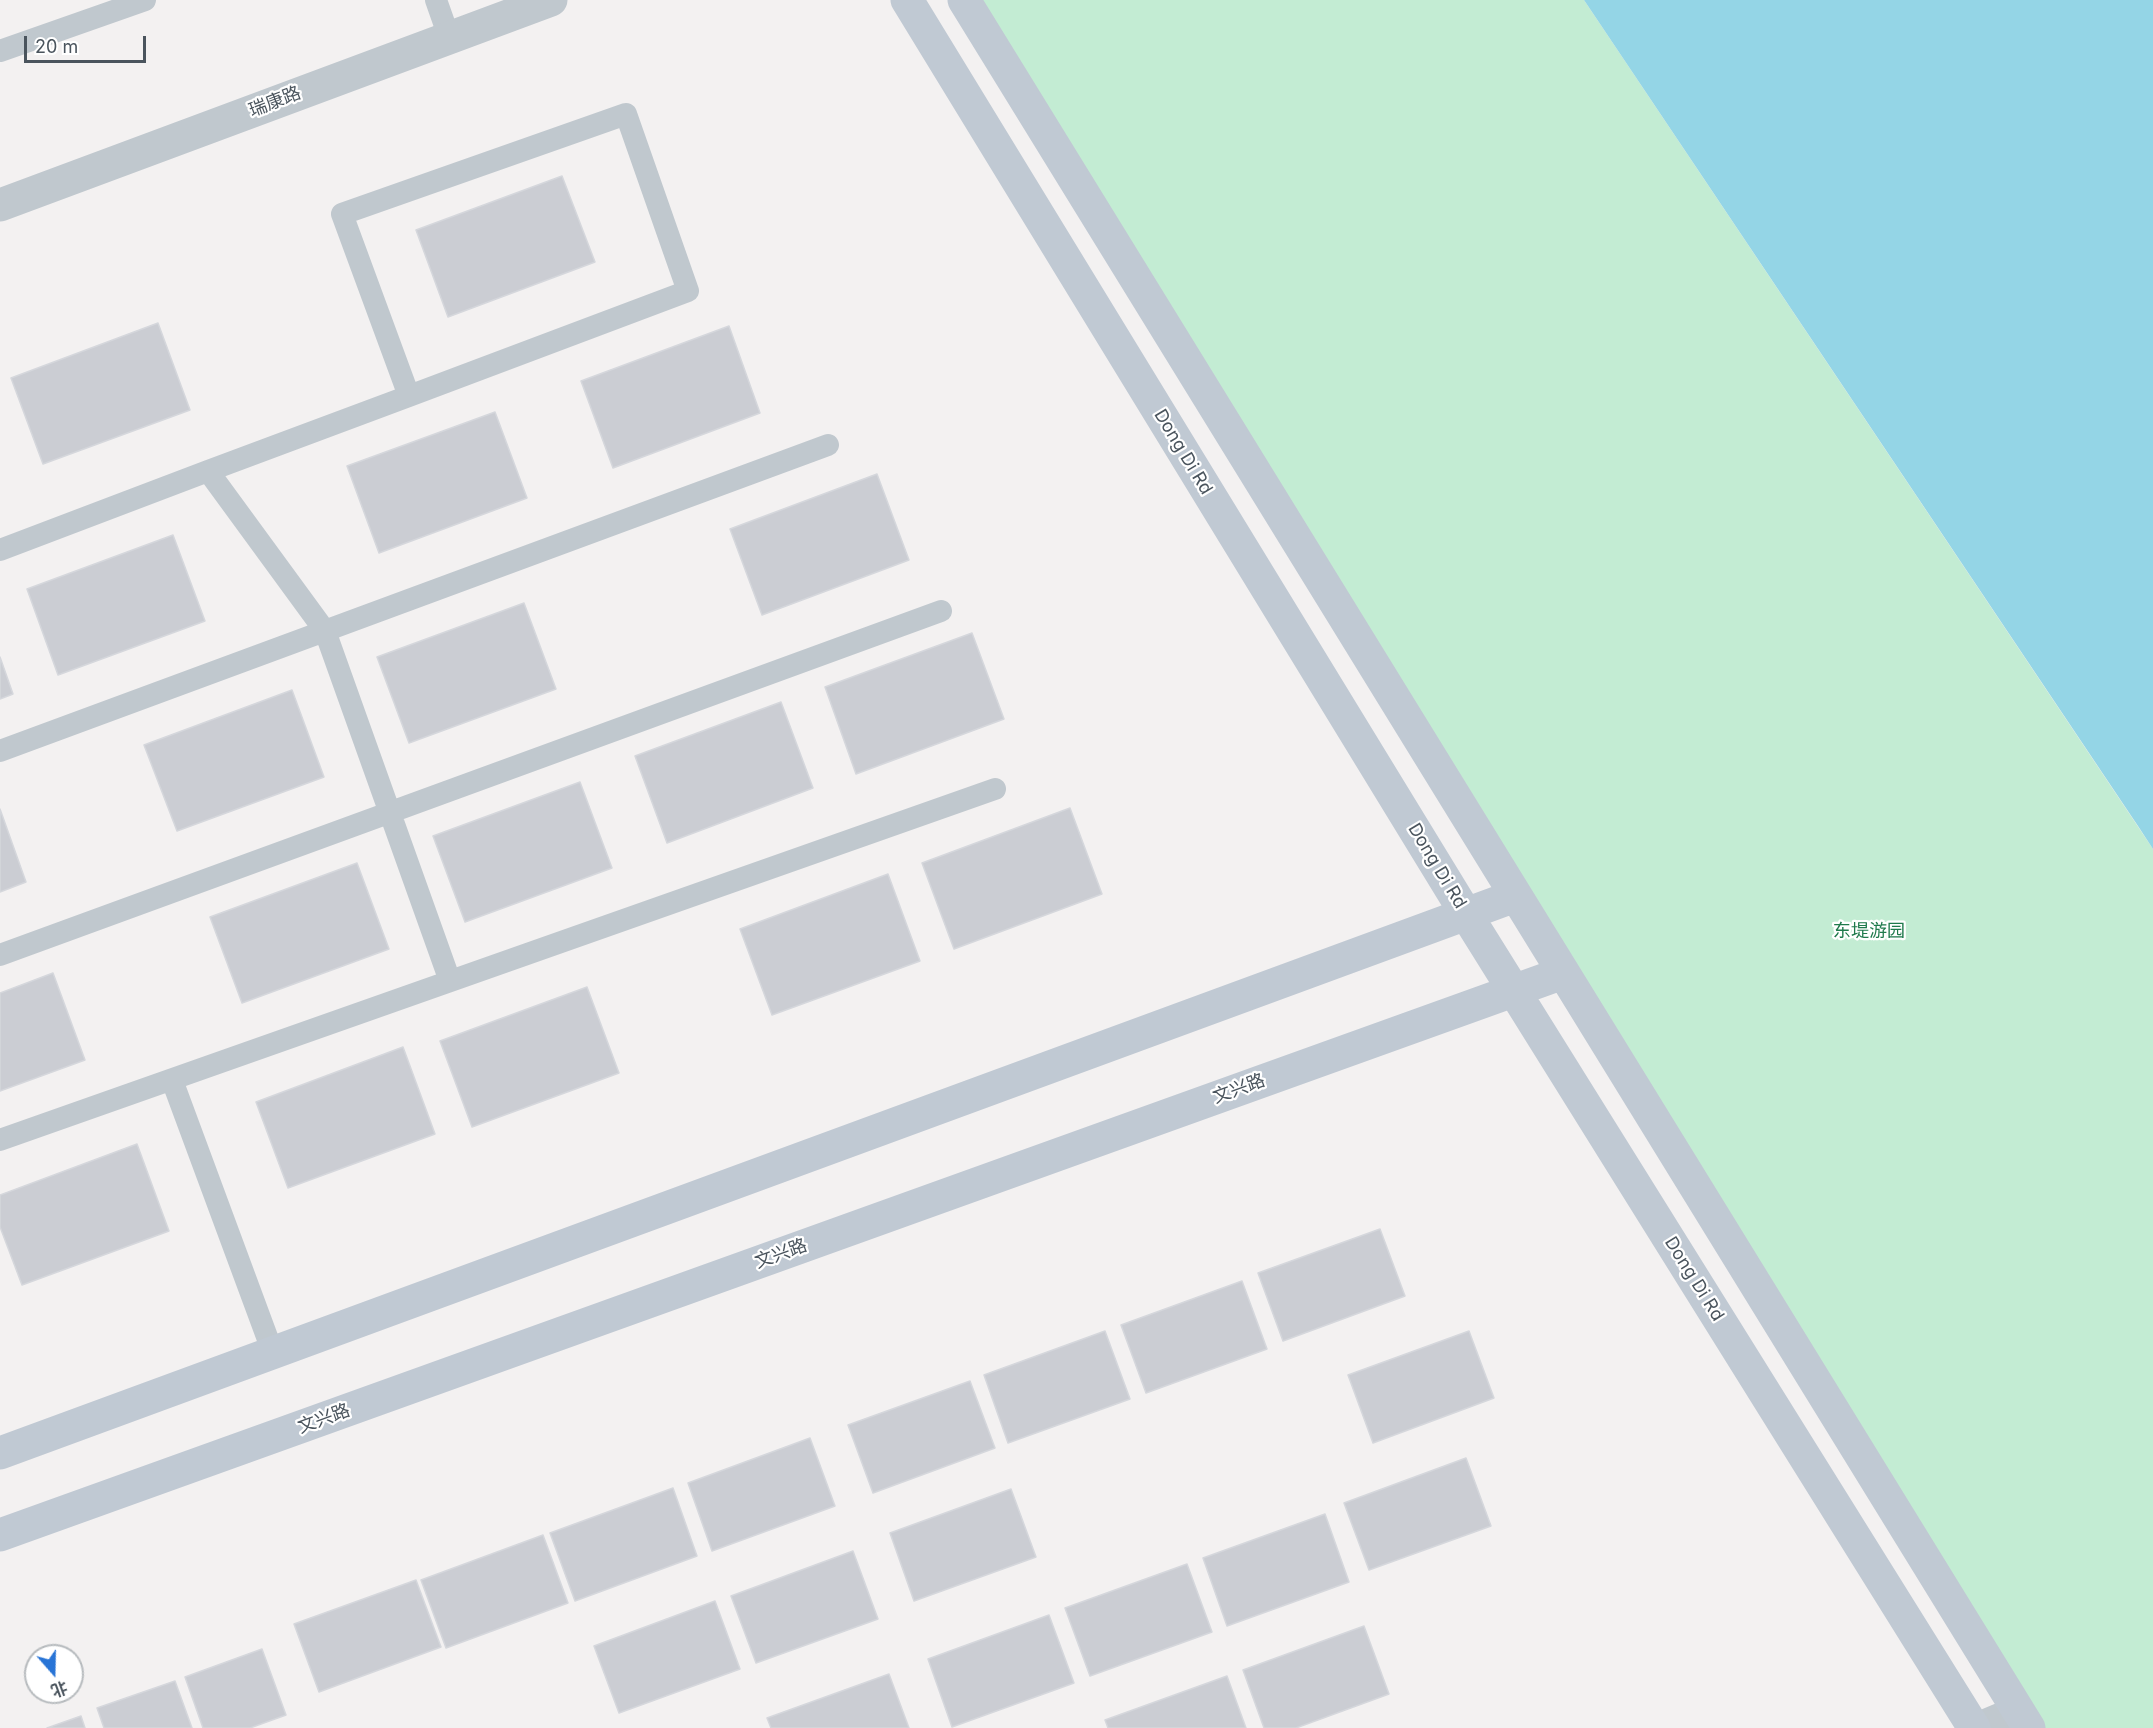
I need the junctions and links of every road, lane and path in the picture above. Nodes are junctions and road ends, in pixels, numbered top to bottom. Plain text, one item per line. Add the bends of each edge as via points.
1 (145, 0) edge
2 (436, 0) edge
3 (551, 0) edge
4 (907, 0) edge
5 (964, 0) edge
6 (449, 37) junction
7 (0, 51) edge
8 (0, 205) edge
9 (409, 396) junction
10 (828, 445) dead end
11 (208, 471) junction
12 (0, 550) edge
13 (942, 611) dead end
14 (325, 631) junction
15 (0, 751) edge
16 (995, 789) dead end
17 (390, 812) junction
18 (1515, 896) junction
19 (1466, 914) junction
20 (0, 956) edge
21 (1563, 973) junction
22 (450, 981) junction
23 (1514, 989) junction
24 (172, 1080) junction
25 (0, 1140) edge
26 (273, 1353) junction
27 (0, 1453) edge
28 (0, 1536) edge
29 (2024, 1720) edge
30 (1974, 1728) edge
31 (1980, 1728) edge

1 - 7 lane
2 - 6 lane
3 - 6 street, 瑞康路
4 - 19 main road, Dong Di Rd
5 - 18 main road
6 - 8 street, 瑞康路
9 - 9 lane via 342,214 626,114 688,291
9 - 11 lane
10 - 14 lane
11 - 12 lane
11 - 14 lane
13 - 17 lane
14 - 15 lane
14 - 17 lane
16 - 22 lane
17 - 20 lane
17 - 22 lane
18 - 19 main road
18 - 21 main road
19 - 23 main road, Dong Di Rd
19 - 26 main road
21 - 23 main road, 文兴路
21 - 29 main road
22 - 24 lane
23 - 28 main road, 文兴路
23 - 30 main road, Dong Di Rd
24 - 25 lane
24 - 26 lane
26 - 27 main road
29 - 31 street

